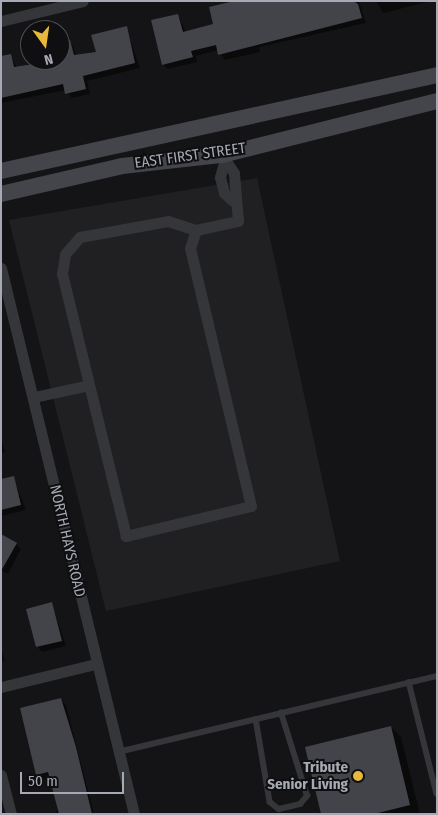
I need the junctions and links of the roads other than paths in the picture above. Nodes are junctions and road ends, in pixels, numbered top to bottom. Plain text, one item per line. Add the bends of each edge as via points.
1 (83, 1) edge
2 (1, 21) edge
3 (437, 75) edge
4 (437, 100) edge
5 (214, 127) junction
6 (223, 159) junction
7 (1, 171) edge
8 (1, 194) edge
9 (196, 230) junction
10 (1, 268) edge
11 (89, 385) junction
12 (34, 397) junction
13 (95, 664) junction
14 (437, 676) edge
15 (410, 682) junction
16 (1, 687) edge
17 (281, 713) junction
18 (256, 719) junction
19 (118, 752) junction
20 (1, 775) edge
21 (437, 794) edge
22 (11, 814) edge
23 (134, 814) edge

1 - 2 street
3 - 5 main road, EAST FIRST STREET
4 - 6 main road, EAST FIRST STREET
5 - 6 main road
5 - 7 main road, EAST FIRST STREET
6 - 8 main road, EAST FIRST STREET via 122,166
6 - 9 street via 234,173 238,189 233,202 238,221
9 - 11 street via 168,221 80,237 65,254 62,274
9 - 11 street via 190,248 251,506 126,536
10 - 12 street, NORTH HAYS ROAD
11 - 12 street
12 - 13 street, NORTH HAYS ROAD
13 - 16 street
13 - 19 street, NORTH HAYS ROAD
14 - 15 lane
15 - 17 lane
15 - 21 lane
17 - 18 lane
17 - 18 lane via 307,796 293,805 279,808 270,802
18 - 19 lane
19 - 23 street, NORTH HAYS ROAD
20 - 22 street

